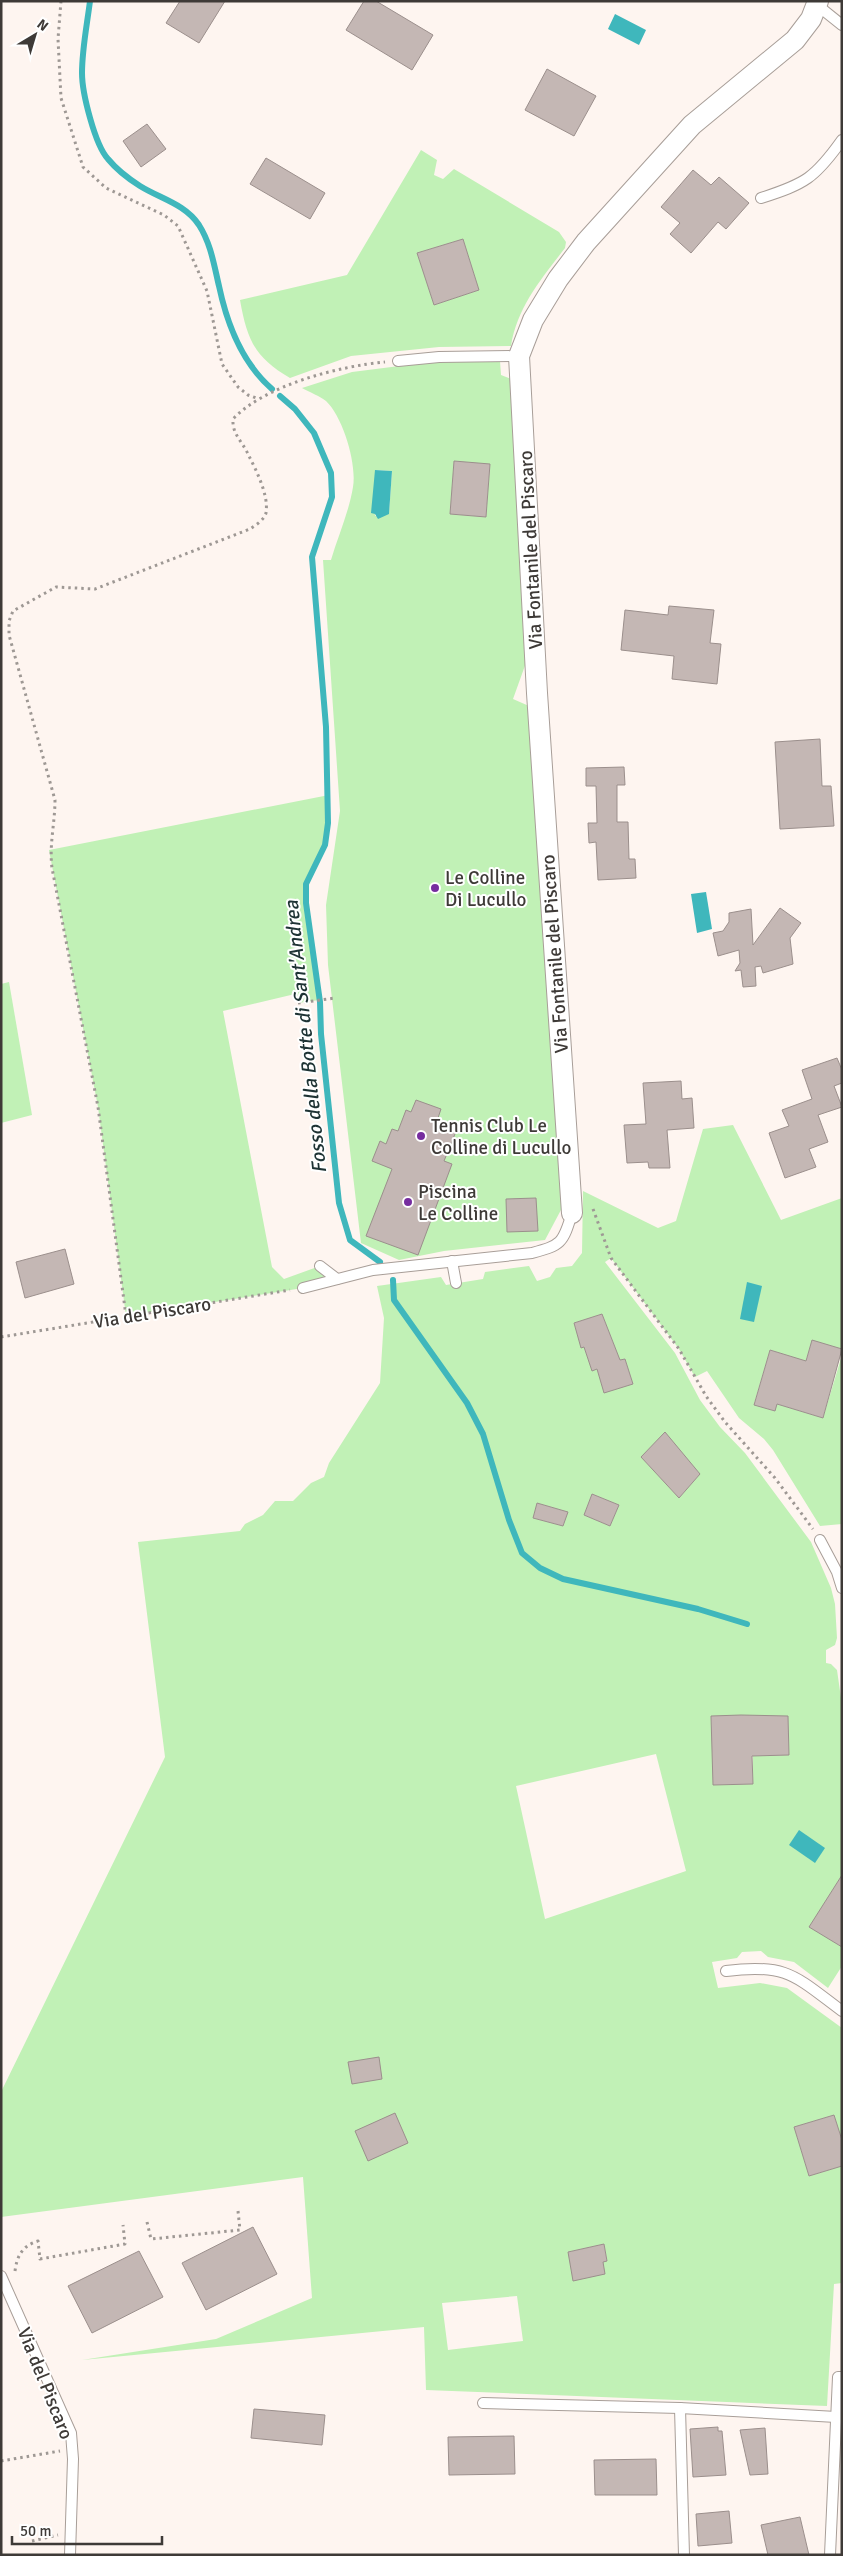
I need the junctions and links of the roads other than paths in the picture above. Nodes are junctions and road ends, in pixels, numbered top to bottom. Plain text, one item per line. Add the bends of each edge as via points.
1 (817, 3) edge
2 (842, 25) edge
3 (842, 140) edge
4 (761, 198) dead end
5 (520, 356) junction
6 (398, 361) road end
7 (571, 1204) joint
8 (452, 1261) junction
9 (320, 1266) dead end
10 (337, 1279) junction
11 (456, 1283) dead end
12 (303, 1288) road end
13 (820, 1540) road end
14 (842, 1588) edge
15 (726, 1971) dead end
16 (842, 2011) edge
17 (1, 2276) edge
18 (842, 2377) edge
19 (483, 2403) dead end
20 (680, 2408) junction
21 (836, 2417) junction
22 (70, 2555) edge
23 (684, 2555) edge
24 (830, 2555) edge

1 - 2 lane
1 - 5 street, Via Fontanile del Piscaro via 807,26 795,40 692,125 586,242 533,320
3 - 4 lane via 808,180
5 - 6 lane
5 - 7 street, Via Fontanile del Piscaro via 537,693
7 - 8 lane via 566,1232 556,1246 532,1253
8 - 10 lane via 373,1270
8 - 11 lane
9 - 10 lane
10 - 12 lane
13 - 14 lane
15 - 16 lane via 766,1968 783,1971
17 - 22 lane, Via del Piscaro via 71,2433
18 - 21 lane via 838,2377
19 - 20 lane
20 - 21 lane
20 - 23 lane
21 - 24 lane

